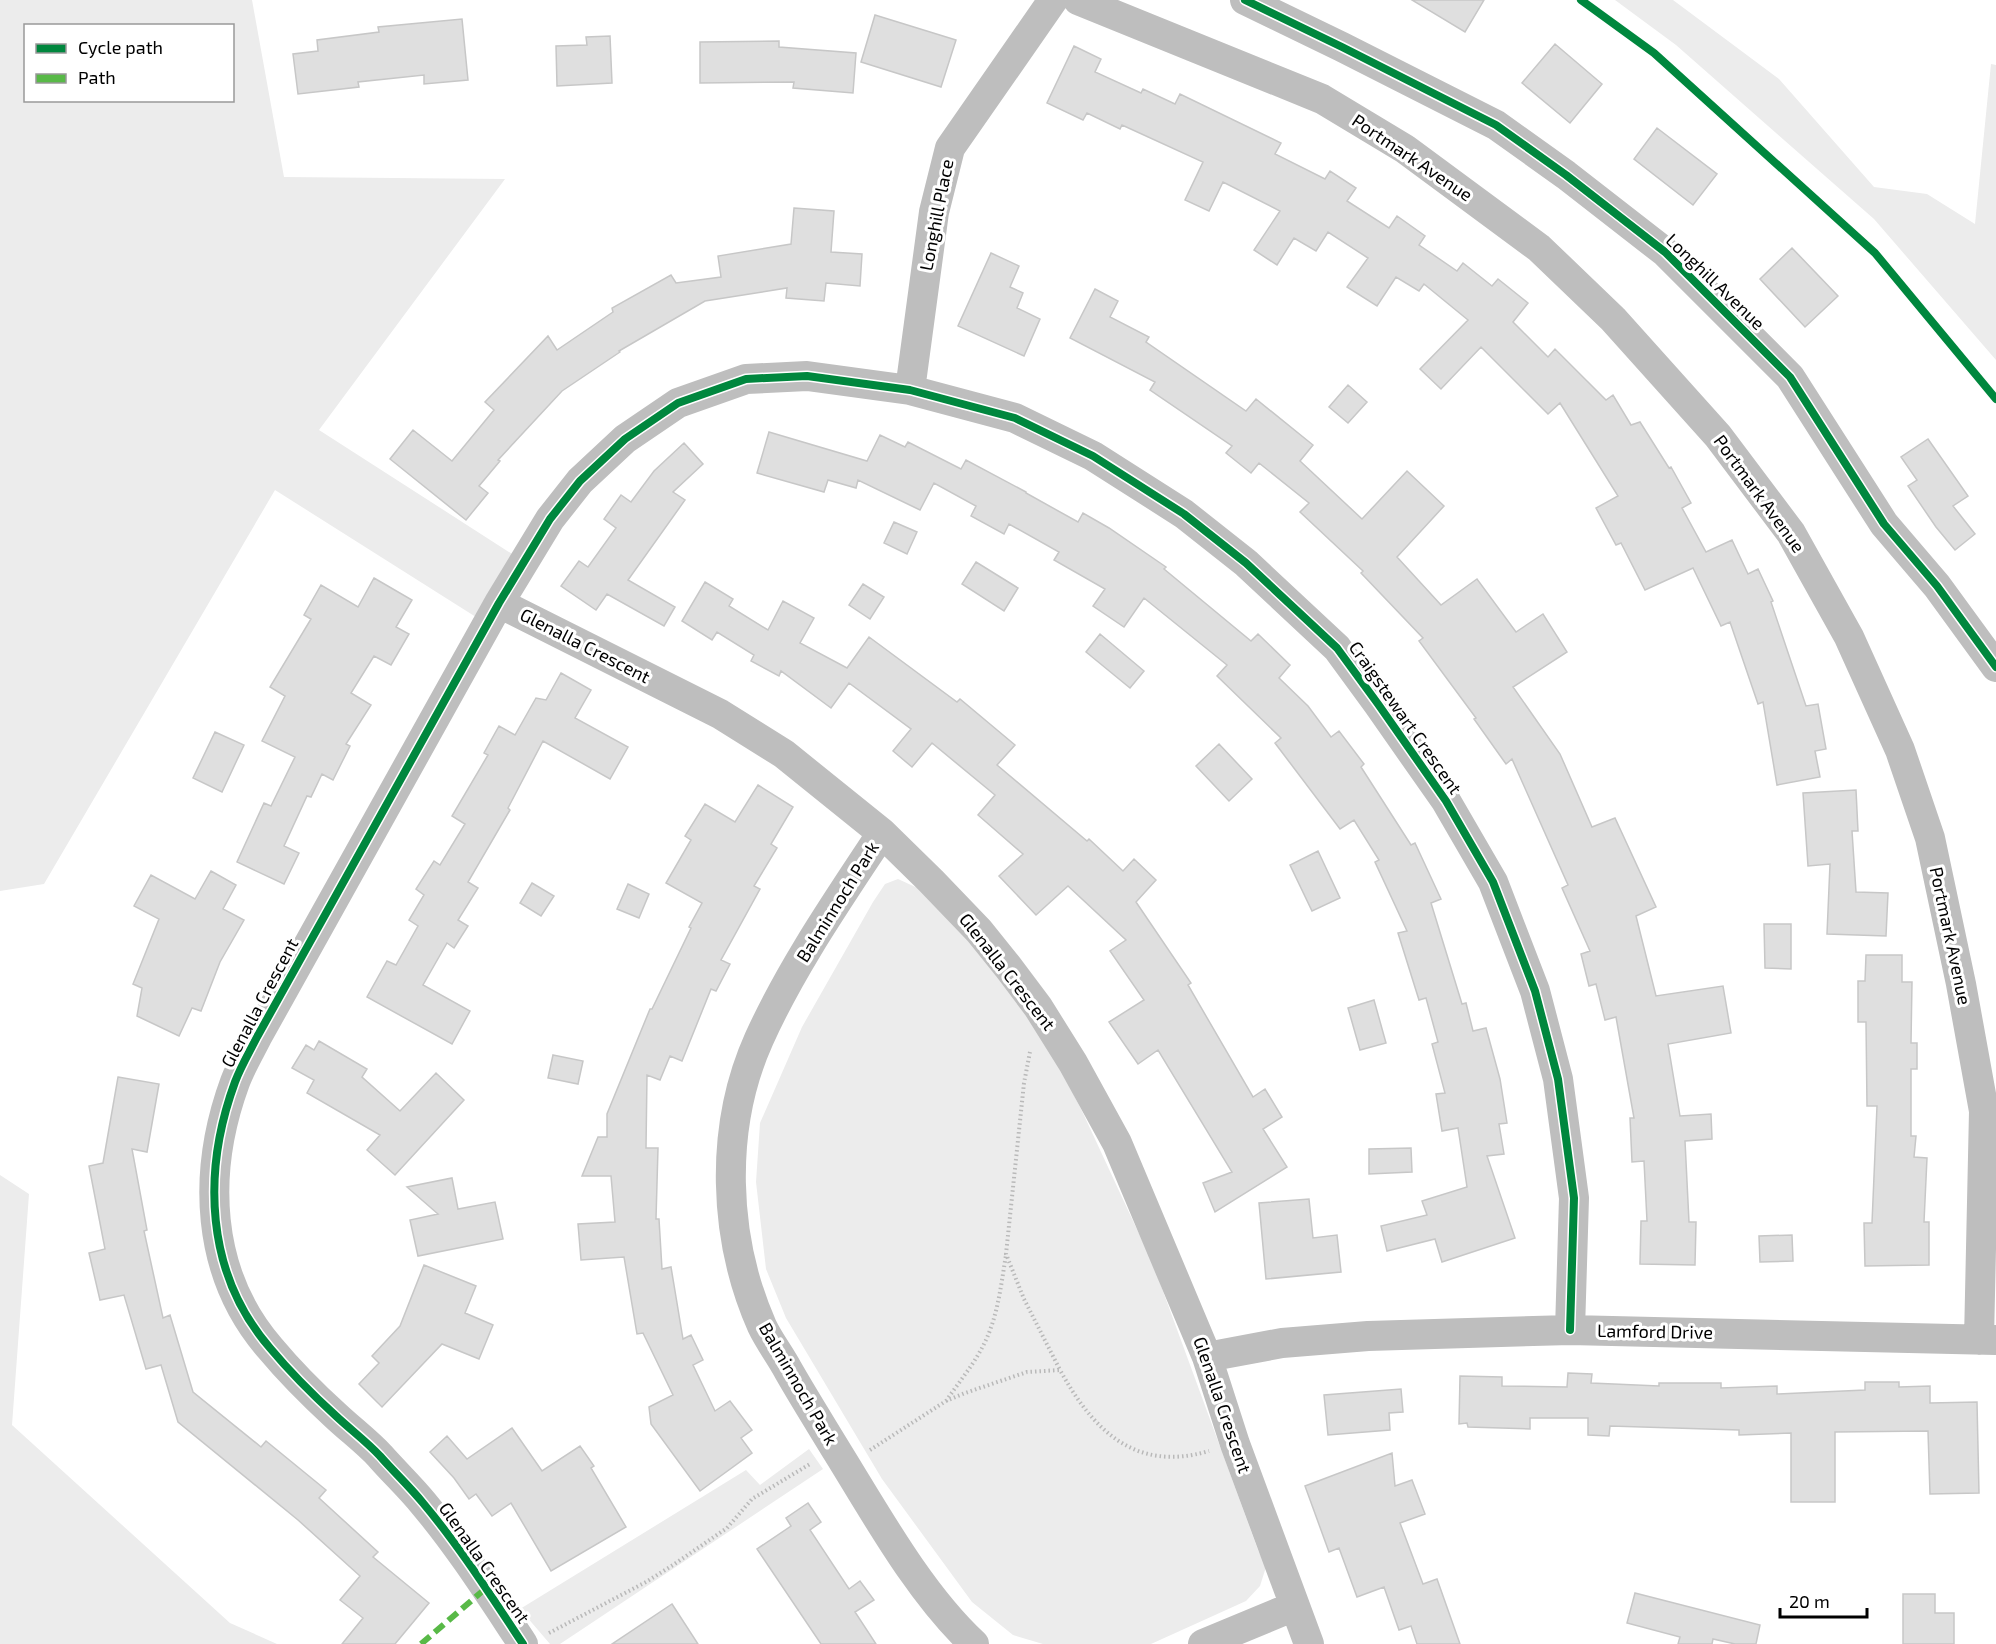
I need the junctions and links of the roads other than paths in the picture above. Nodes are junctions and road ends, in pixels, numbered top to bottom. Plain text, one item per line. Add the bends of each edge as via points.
1 (1053, 0) edge
2 (1078, 0) edge
3 (1245, 0) edge
4 (910, 390) junction
5 (499, 603) junction
6 (1996, 667) edge
7 (882, 833) junction
8 (1570, 1330) junction
9 (1987, 1340) edge
10 (1207, 1357) junction
11 (1295, 1606) junction
12 (523, 1644) edge
13 (974, 1644) edge
14 (1203, 1644) edge
15 (1309, 1644) edge

1 - 4 street, Longhill Place via 950,148 934,212
2 - 9 street, Portmark Avenue via 1322,99 1405,149 1539,248 1613,319 1718,436 1791,533 1849,637 1896,740 1929,838 1984,1111
3 - 6 street, Longhill Avenue via 1496,125 1665,252 1790,377 1884,524 1937,586
4 - 5 street, Craigstewart Crescent via 807,376 746,379 678,403 625,439 580,481 550,519
4 - 8 street, Craigstewart Crescent via 1015,418 1093,456 1184,514 1246,563 1337,648 1392,724 1446,801 1493,882 1535,991 1558,1079 1574,1198
5 - 7 street, Glenalla Crescent via 720,714 784,754
5 - 12 street, Glenalla Crescent via 236,1080 219,1148 215,1204 217,1241 239,1305 291,1371 423,1502
7 - 10 street, Glenalla Crescent via 979,931 1038,1007 1073,1063 1118,1143
7 - 13 street, Balminnoch Park via 821,925 758,1040 738,1101 730,1166 733,1226 747,1284 763,1327 911,1567 956,1628
8 - 9 street, Lamford Drive
8 - 10 street, Lamford Drive via 1368,1336 1282,1343
10 - 11 street, Glenalla Crescent
11 - 14 street
11 - 15 street, Glenalla Crescent

